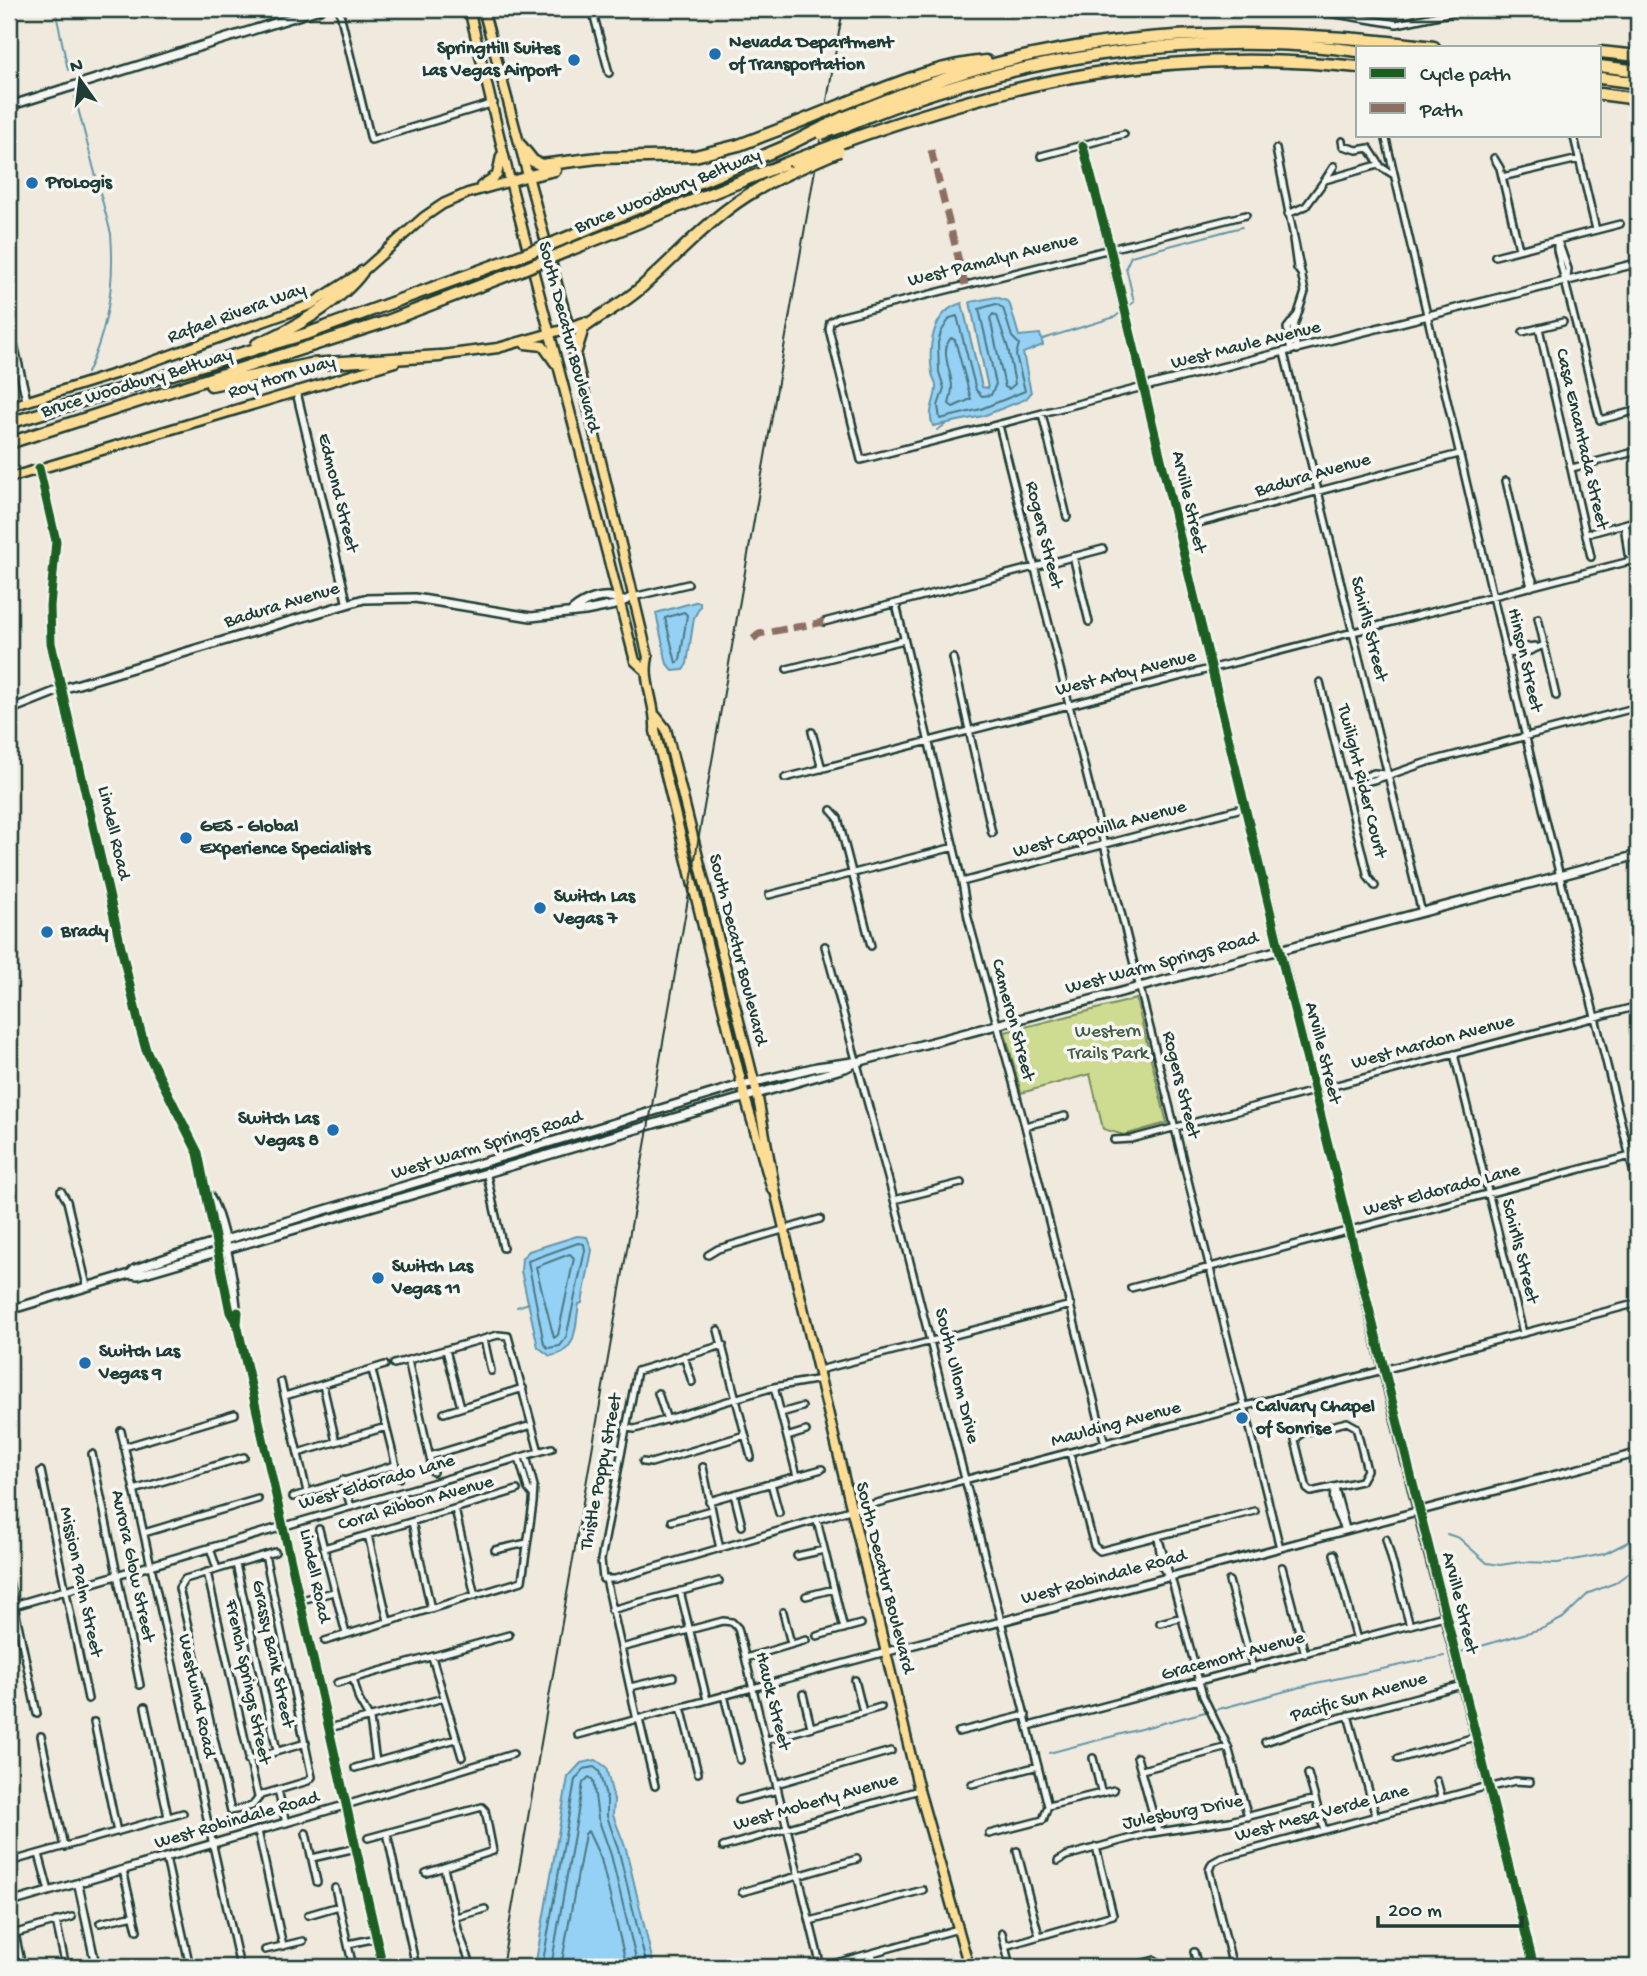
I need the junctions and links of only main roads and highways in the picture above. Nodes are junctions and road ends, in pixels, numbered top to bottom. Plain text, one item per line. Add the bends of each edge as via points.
1 (320, 9) edge
2 (469, 9) edge
3 (483, 9) edge
4 (1425, 46) edge
5 (1356, 51) edge
6 (1602, 52) edge
7 (1638, 56) edge
8 (1017, 59) junction
9 (1602, 66) edge
10 (1356, 67) edge
11 (1638, 71) edge
12 (1602, 78) edge
13 (1638, 83) edge
14 (1602, 94) edge
15 (1638, 99) edge
16 (9, 106) edge
17 (846, 121) junction
18 (502, 142) junction
19 (521, 146) junction
20 (582, 161) junction
21 (791, 167) junction
22 (529, 176) junction
23 (510, 181) junction
24 (468, 193) junction
25 (362, 272) junction
26 (598, 318) junction
27 (569, 328) junction
28 (550, 334) junction
29 (498, 348) junction
30 (575, 354) junction
31 (440, 355) junction
32 (219, 361) junction
33 (561, 378) junction
34 (146, 400) junction
35 (9, 407) edge
36 (9, 423) edge
37 (9, 443) edge
38 (9, 478) edge
39 (633, 597) junction
40 (621, 600) junction
41 (645, 670) junction
42 (9, 710) edge
43 (656, 716) junction
44 (1638, 855) edge
45 (857, 1062) junction
46 (754, 1082) junction
47 (742, 1085) junction
48 (757, 1093) junction
49 (745, 1097) junction
50 (776, 1195) junction
51 (130, 1274) junction
52 (9, 1310) edge
53 (969, 1967) edge

1 - 16 main road
2 - 18 main road, South Decatur Boulevard
3 - 19 main road, South Decatur Boulevard
4 - 8 highway via 1314,34 1212,33 1106,42
5 - 17 highway, Bruce Woodbury Beltway via 1224,45 1080,58 962,85
6 - 7 highway
8 - 17 highway via 963,73
8 - 20 highway, bridge via 954,64 739,145 695,156
9 - 11 highway
10 - 21 highway, Bruce Woodbury Beltway, bridge via 1254,60 1115,69 1015,87 891,124
12 - 13 highway
14 - 15 highway
17 - 32 highway, Bruce Woodbury Beltway, bridge via 425,293
18 - 23 main road, South Decatur Boulevard
18 - 24 main road via 498,175
19 - 20 highway via 538,165
19 - 22 main road, South Decatur Boulevard
20 - 22 highway
21 - 26 highway via 721,212 645,285
21 - 34 highway, Bruce Woodbury Beltway, bridge via 385,322
22 - 23 main road, Rafael Rivera Way
22 - 27 main road, South Decatur Boulevard
23 - 24 main road, Rafael Rivera Way
23 - 28 main road, South Decatur Boulevard
24 - 25 main road, Rafael Rivera Way via 424,217
25 - 32 highway via 326,305 265,341
25 - 35 main road, Rafael Rivera Way via 310,304 137,367
26 - 27 highway
26 - 30 highway via 580,331
27 - 28 main road, Roy Horn Way
27 - 30 main road, South Decatur Boulevard
28 - 29 main road, Roy Horn Way
28 - 33 main road, South Decatur Boulevard
29 - 31 main road, Roy Horn Way
29 - 33 main road via 541,345
30 - 39 main road, South Decatur Boulevard
31 - 34 highway via 311,364
31 - 38 main road, Roy Horn Way via 394,362
32 - 36 highway, Bruce Woodbury Beltway
33 - 40 main road, South Decatur Boulevard
34 - 37 highway, Bruce Woodbury Beltway
39 - 40 main road, Badura Avenue
39 - 41 main road, South Decatur Boulevard via 648,657
40 - 41 main road, South Decatur Boulevard via 635,661
40 - 42 main road, Badura Avenue via 615,605 531,617 415,598 347,603 62,689
41 - 43 main road, South Decatur Boulevard
43 - 46 main road, South Decatur Boulevard via 666,729
43 - 47 main road, South Decatur Boulevard via 655,732
44 - 45 main road, West Warm Springs Road
45 - 46 main road, West Warm Springs Road via 817,1066
45 - 48 main road, West Warm Springs Road
46 - 47 main road, West Warm Springs Road
46 - 48 main road, South Decatur Boulevard
47 - 49 main road, South Decatur Boulevard
47 - 51 main road, West Warm Springs Road via 220,1242
48 - 49 main road, West Warm Springs Road
48 - 50 main road, South Decatur Boulevard
49 - 50 main road, South Decatur Boulevard
49 - 51 main road, West Warm Springs Road via 222,1252 138,1276
50 - 53 main road, South Decatur Boulevard via 919,1790
51 - 52 main road, West Warm Springs Road

